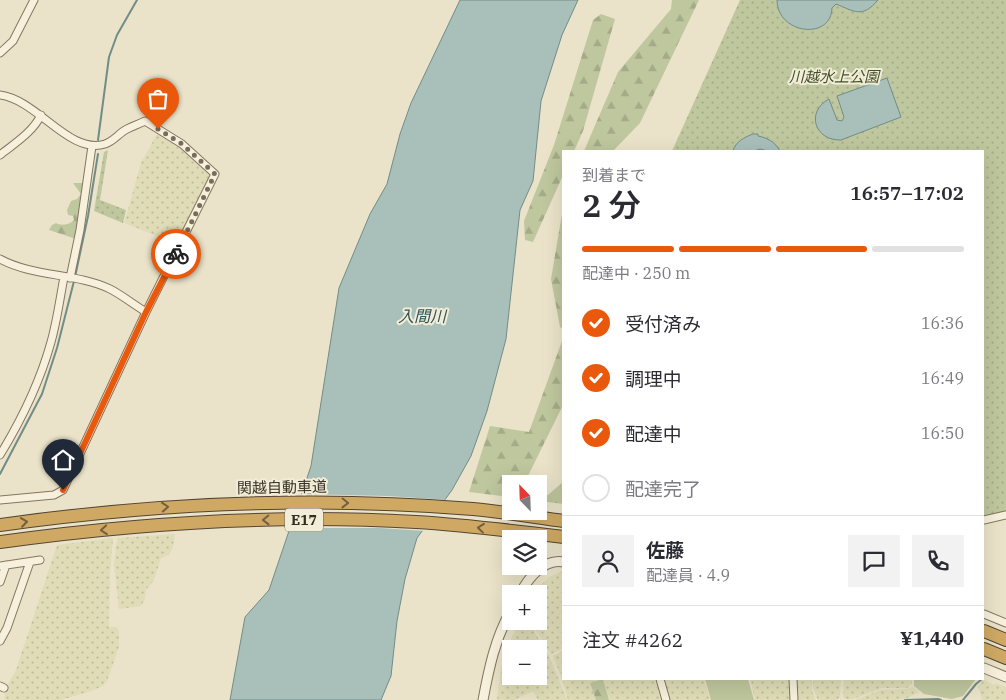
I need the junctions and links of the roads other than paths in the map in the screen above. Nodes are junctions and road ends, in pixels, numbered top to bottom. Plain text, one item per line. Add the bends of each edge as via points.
1 (34, 0) edge
2 (0, 54) edge
3 (0, 94) edge
4 (41, 115) junction
5 (92, 146) junction
6 (0, 155) edge
7 (0, 259) edge
8 (67, 277) junction
9 (146, 312) junction
10 (0, 455) edge
11 (0, 500) edge
12 (1006, 515) edge
13 (984, 520) edge
14 (562, 521) edge
15 (0, 525) edge
16 (562, 537) edge
17 (0, 542) edge
18 (40, 560) dead end
19 (30, 562) junction
20 (562, 562) edge
21 (3, 566) edge
22 (0, 582) edge
23 (525, 585) edge
24 (984, 614) edge
25 (1006, 623) edge
26 (502, 630) edge
27 (984, 631) edge
28 (1006, 640) edge
29 (0, 641) edge
30 (984, 649) edge
31 (1006, 658) edge
32 (984, 668) edge
33 (1006, 677) edge
34 (660, 680) edge
35 (793, 680) edge
36 (483, 700) edge
37 (666, 700) edge
38 (794, 700) edge

1 - 2 street via 12,41
3 - 4 street via 29,106
4 - 5 street via 76,142
4 - 6 street via 24,136
5 - 8 street via 80,230
5 - 9 street via 112,141 126,129 145,121 182,144 215,174
7 - 8 street via 22,268
8 - 9 street via 109,289
8 - 10 street via 40,376 22,418
9 - 11 street via 63,490 54,495
12 - 13 street
15 -> 14 highway, 関越自動車道 / E17 via 170,507 303,502 475,509
16 -> 17 highway, E17 via 416,522 317,520 169,524
18 - 19 street
19 - 21 street
19 - 29 street
20 - 23 street via 542,567
21 - 22 street
24 - 25 street
26 - 36 street via 489,667
27 - 28 highway
30 - 31 highway
32 - 33 street
34 - 37 street
35 - 38 street

